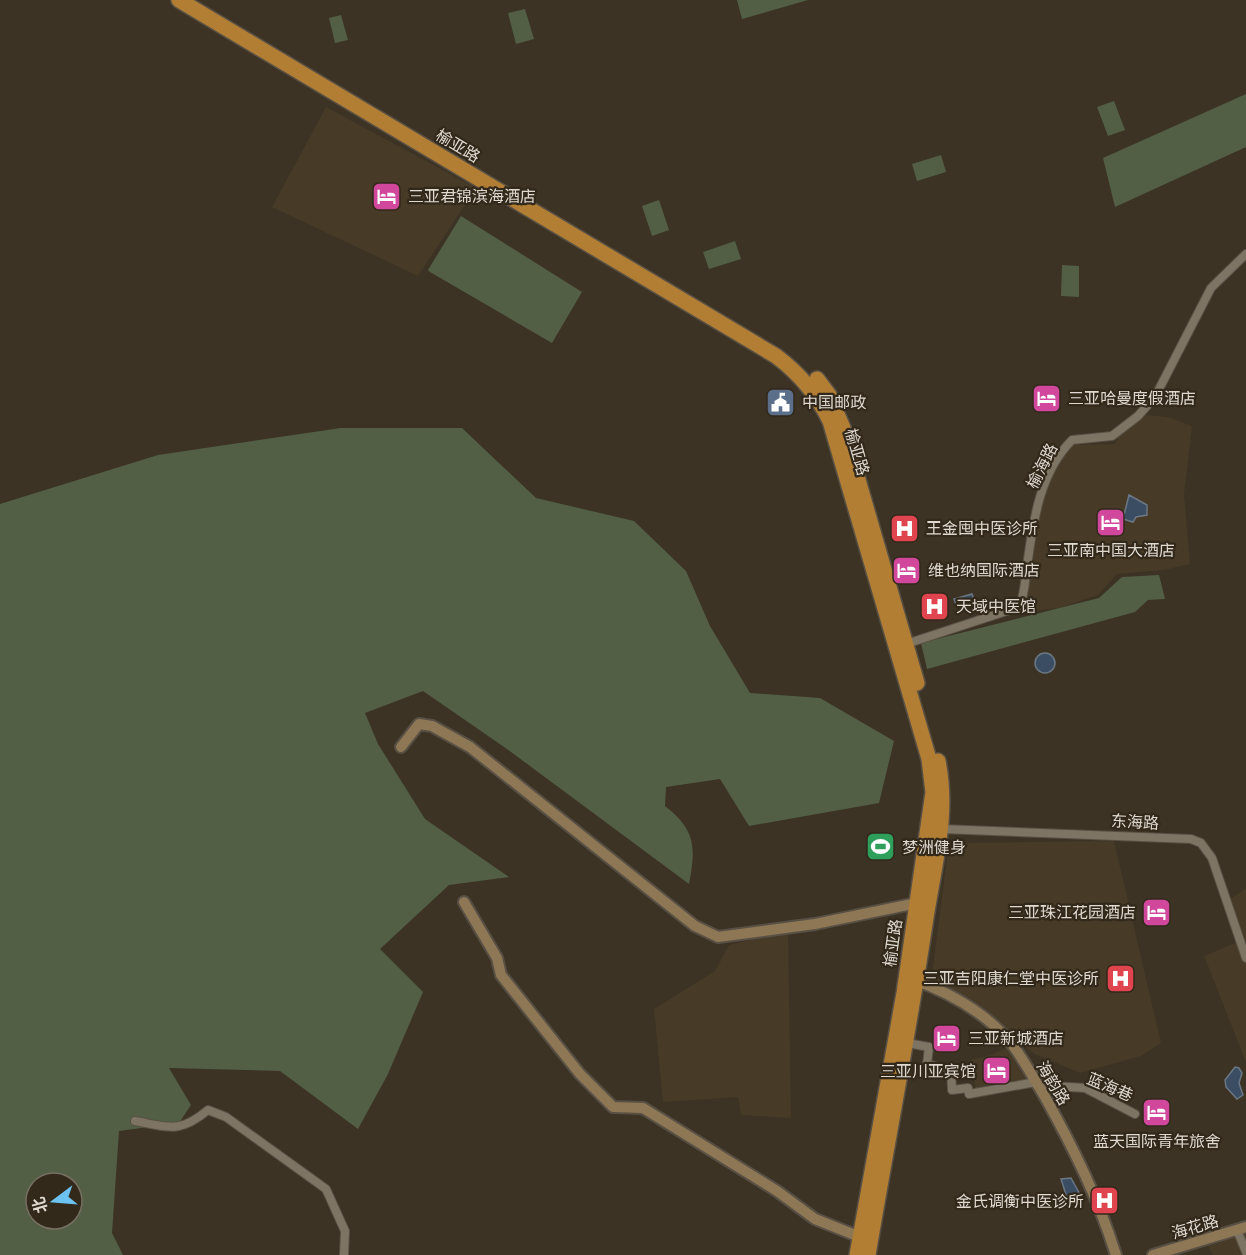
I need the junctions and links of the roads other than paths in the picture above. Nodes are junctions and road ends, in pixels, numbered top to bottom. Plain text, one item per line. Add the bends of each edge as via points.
1 (179, 0) edge
2 (195, 0) edge
3 (1246, 254) edge
4 (901, 646) junction
5 (401, 747) dead end
6 (942, 829) junction
7 (464, 902) dead end
8 (917, 903) junction
9 (1246, 958) edge
10 (911, 979) junction
11 (907, 1043) junction
12 (1037, 1083) junction
13 (1135, 1114) dead end
14 (135, 1121) dead end
15 (1242, 1229) edge
16 (860, 1237) junction
17 (1246, 1252) edge
18 (344, 1255) edge
19 (857, 1255) edge
20 (868, 1255) edge
21 (1116, 1255) edge
22 (1153, 1255) edge

1 - 4 highway, 榆亚路 via 793,369 819,399 830,422
2 - 4 highway, 榆亚路 via 797,360 829,395 843,428
3 - 4 street, 榆海路 via 1211,288 1155,398 1122,431 1112,436 1072,440 1059,457 1043,487 1036,513 1019,607
4 - 6 highway, 榆亚路 via 943,785
4 - 8 highway, 榆亚路 via 929,759 933,792
5 - 8 street via 419,724 432,726 470,747 695,926 718,937 815,924
6 - 9 street, 东海路 via 1064,832 1191,839 1201,843 1212,858
6 - 10 highway, 榆亚路
7 - 16 street via 497,958 501,975 580,1074 613,1107 643,1108 815,1219
8 - 10 highway, 榆亚路
10 - 11 highway, 榆亚路
10 - 12 street, 海韵路 via 941,990 992,1026 1010,1042
10 - 16 highway, 榆亚路
11 - 12 street, 蓝海巷 via 929,1047 927,1064 951,1070 952,1090 968,1088 969,1094
11 - 20 highway, 榆亚路
12 - 13 street, 蓝海巷 via 1084,1088
12 - 21 street, 海韵路 via 1090,1181
14 - 18 street via 170,1127 190,1125 208,1110 226,1117 326,1189 345,1231
15 - 17 street
15 - 22 street, 海花路
16 - 19 highway, 榆亚路

